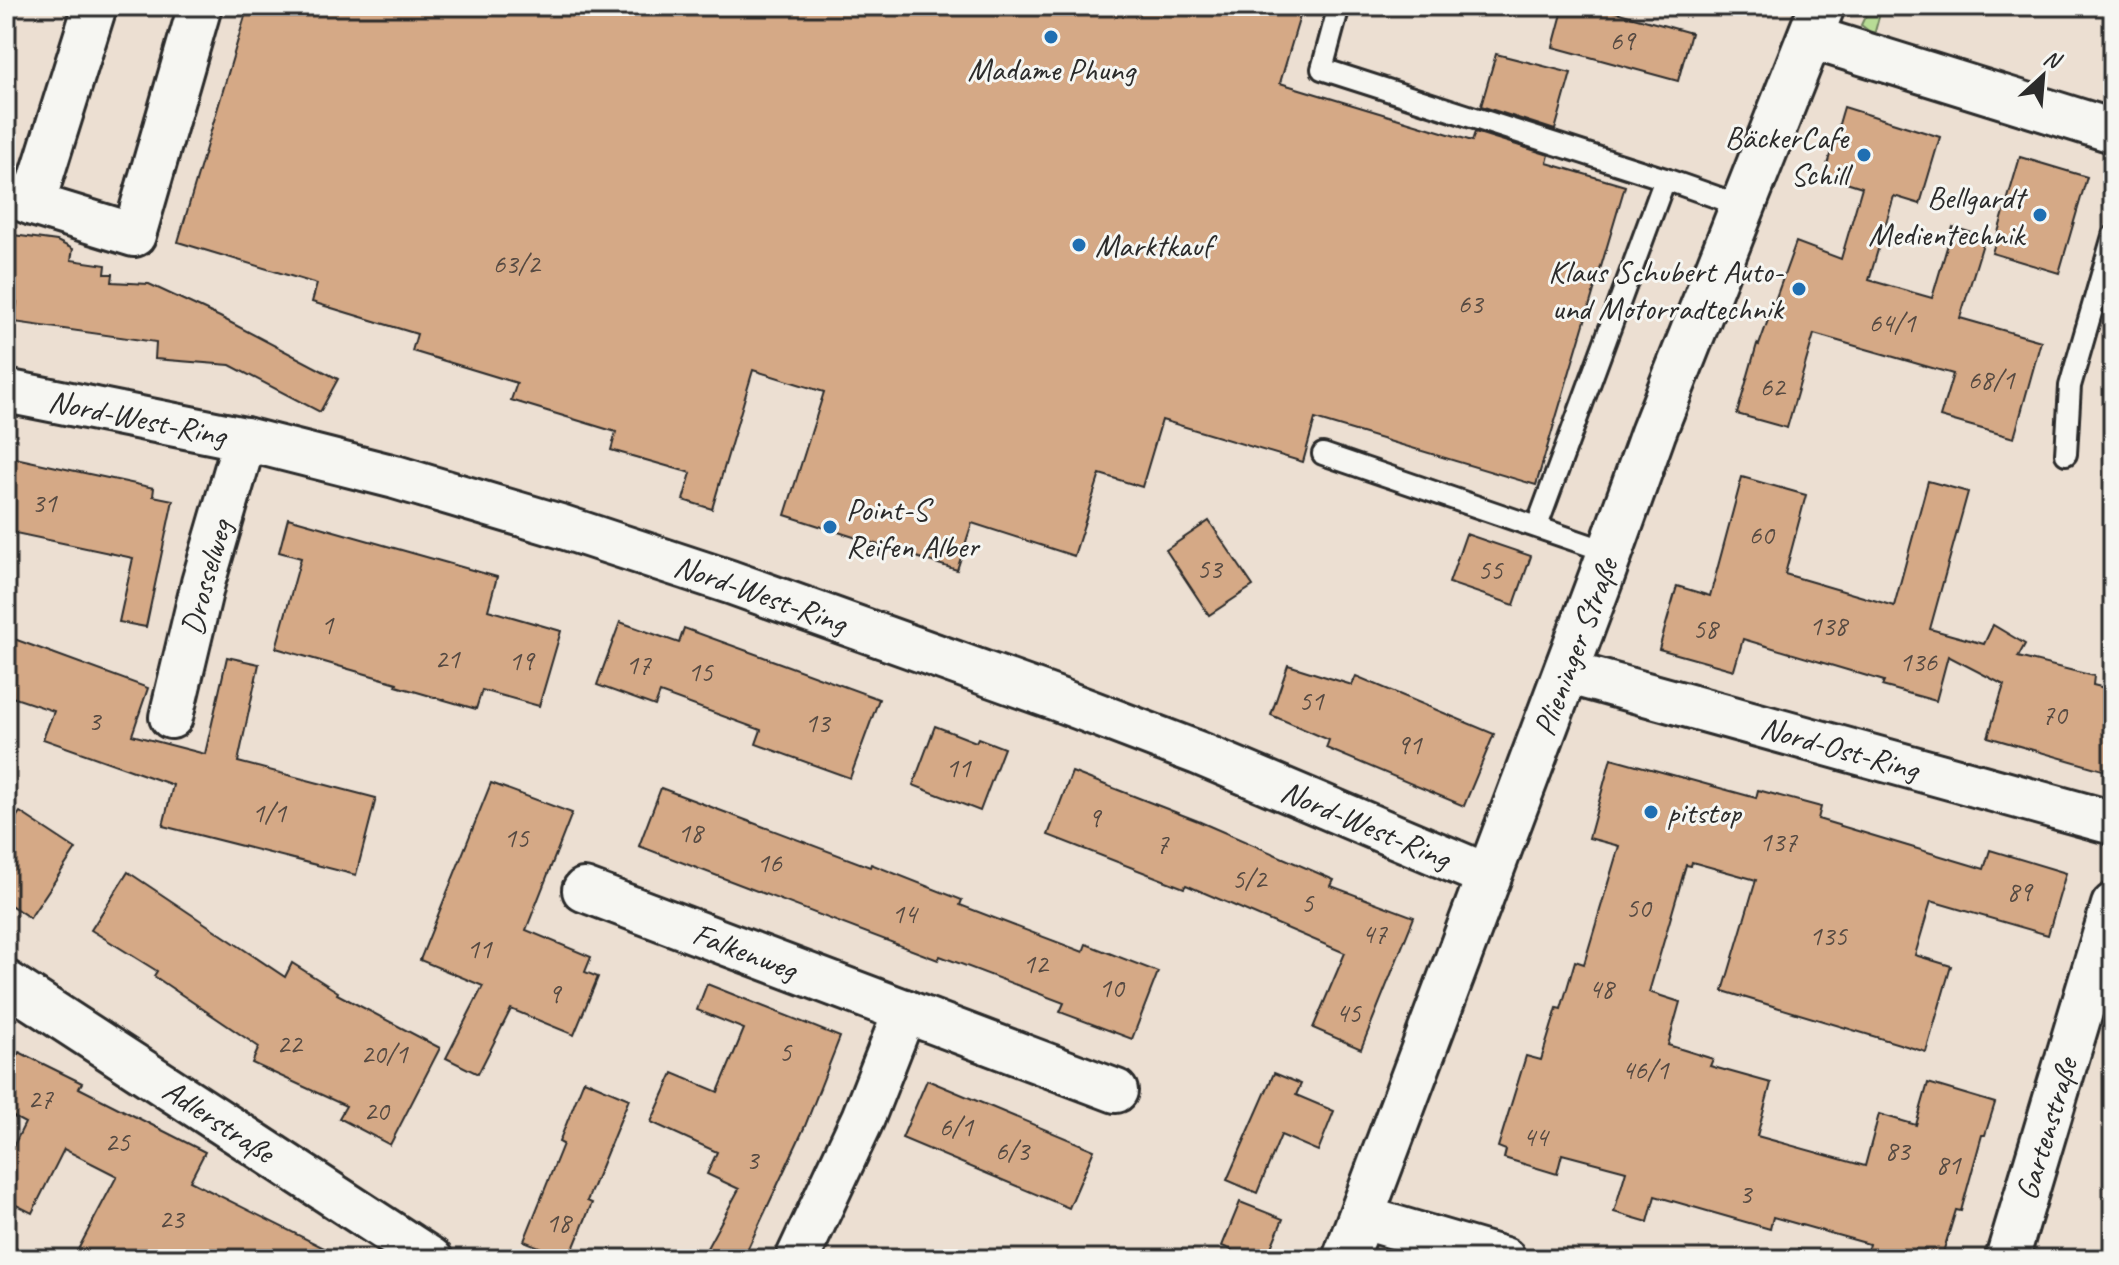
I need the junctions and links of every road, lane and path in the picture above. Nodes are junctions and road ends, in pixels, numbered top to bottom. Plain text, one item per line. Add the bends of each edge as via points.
1 (95, 6) edge
2 (200, 6) edge
3 (1339, 6) edge
4 (1816, 22) edge
5 (2113, 131) edge
6 (1665, 179) junction
7 (20, 198) edge
8 (1742, 206) junction
9 (2113, 236) edge
10 (6, 391) edge
11 (245, 439) junction
12 (1323, 454) dead end
13 (2066, 454) dead end
14 (1537, 526) junction
15 (1609, 552) junction
16 (1566, 672) junction
17 (171, 717) dead end
18 (2113, 823) edge
19 (1489, 876) junction
20 (584, 890) dead end
21 (2113, 905) edge
22 (6, 982) edge
23 (905, 1011) junction
24 (1116, 1091) dead end
25 (1360, 1217) junction
26 (1480, 1256) edge
27 (431, 1259) edge
28 (797, 1259) edge
29 (1345, 1259) edge
30 (2007, 1259) edge

1 - 7 street
2 - 7 street via 134,235
3 - 6 lane via 1322,69
4 - 5 street, Plieninger Straße
4 - 8 main road, Plieninger Straße
6 - 8 lane
6 - 14 lane
8 - 15 main road, Plieninger Straße
9 - 13 lane via 2070,386
10 - 11 street, Nord-West-Ring
11 - 17 street, Drosselweg
11 - 19 street, Nord-West-Ring via 474,500 730,582 1198,753
12 - 14 lane
14 - 15 lane
15 - 16 main road, Plieninger Straße
16 - 18 street, Nord-Ost-Ring
16 - 19 main road, Plieninger Straße
19 - 25 main road, Plieninger Straße
20 - 23 street, Falkenweg
21 - 30 street, Gartenstraße
22 - 27 street, Adlerstraße
23 - 24 street, Falkenweg
23 - 28 street via 863,1118
25 - 26 street
25 - 29 main road, Plieninger Straße

